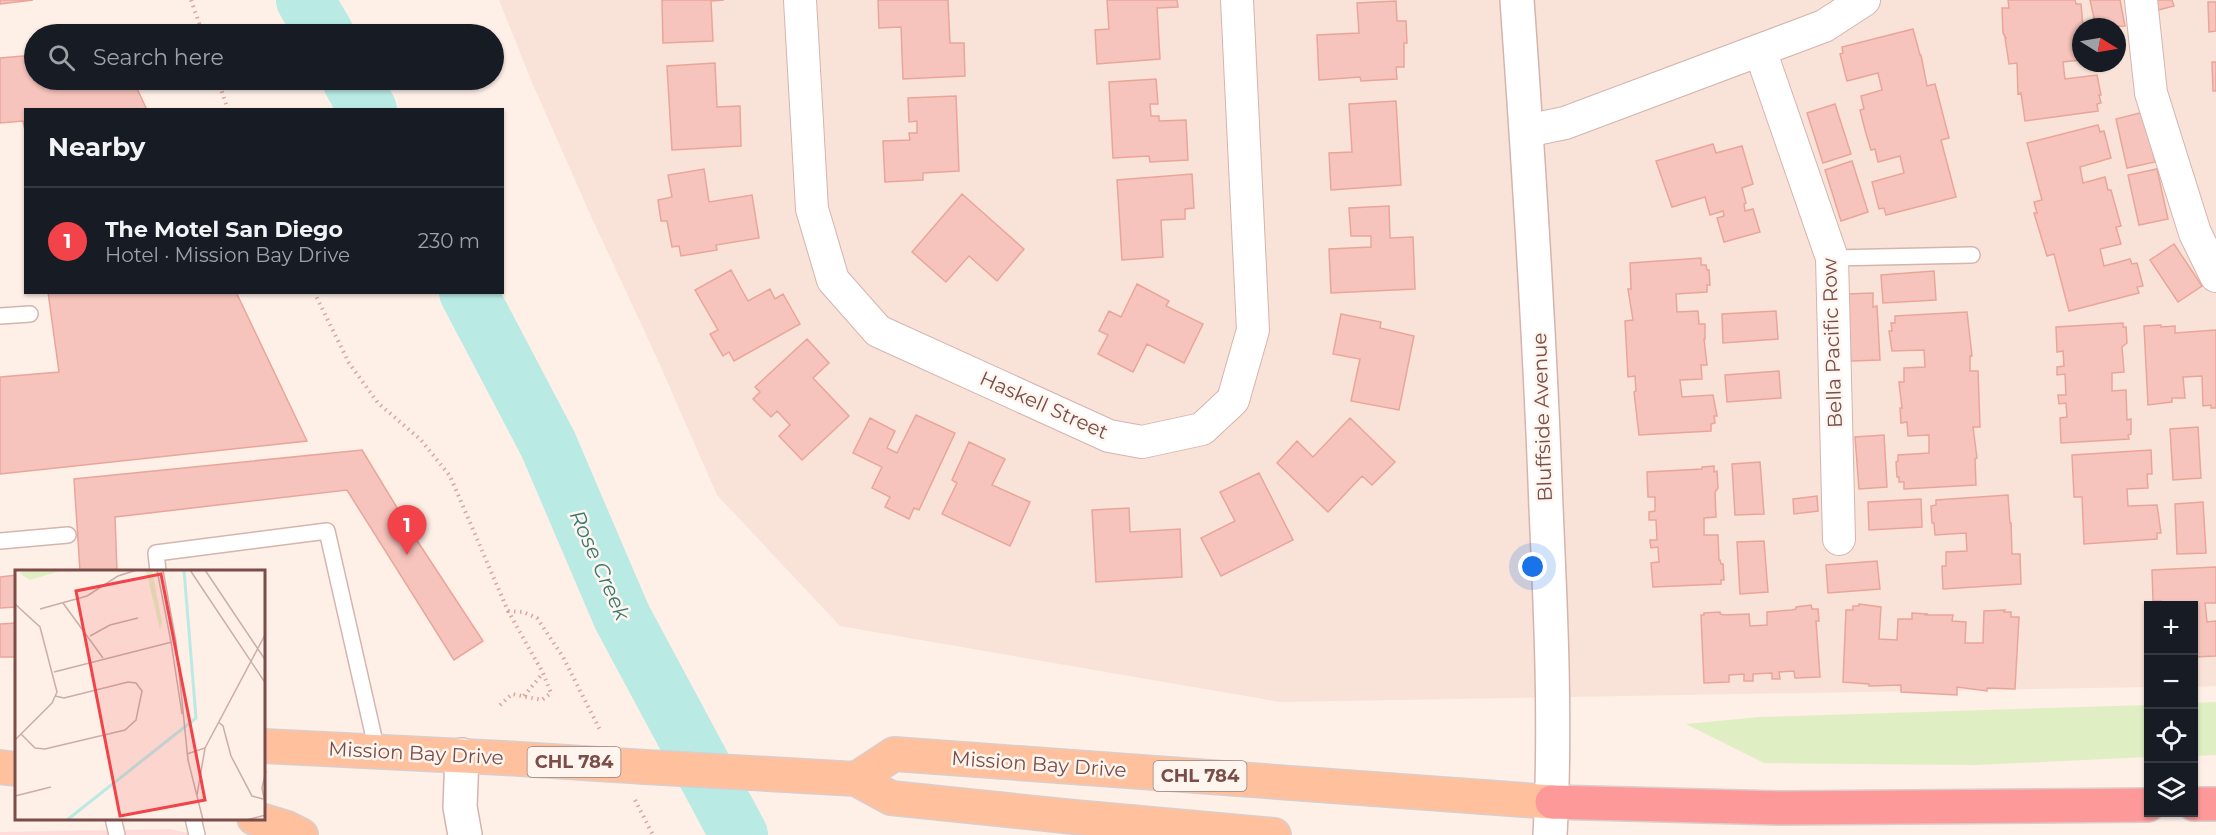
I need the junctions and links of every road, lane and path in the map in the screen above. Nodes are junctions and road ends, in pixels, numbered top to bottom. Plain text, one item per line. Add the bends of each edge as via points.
1 (191, 0) edge
2 (800, 0) edge
3 (1237, 0) edge
4 (1517, 0) edge
5 (1864, 0) edge
6 (2141, 0) edge
7 (199, 24) edge
8 (1760, 50) junction
9 (221, 90) edge
10 (227, 108) edge
11 (1526, 131) junction
12 (1972, 255) dead end
13 (1832, 258) junction
14 (2216, 276) edge
15 (315, 294) edge
16 (30, 314) dead end
17 (0, 316) edge
18 (68, 535) dead end
19 (1839, 539) dead end
20 (0, 542) edge
21 (158, 570) edge
22 (508, 611) junction
23 (543, 673) junction
24 (524, 696) junction
25 (497, 708) dead end
26 (604, 740) dead end
27 (266, 746) edge
28 (377, 751) junction
29 (462, 755) junction
30 (15, 759) edge
31 (0, 760) edge
32 (0, 767) edge
33 (15, 770) edge
34 (856, 779) junction
35 (631, 791) dead end
36 (1552, 802) junction
37 (2198, 804) edge
38 (2216, 804) edge
39 (2144, 805) edge
40 (113, 820) edge
41 (193, 820) edge
42 (258, 820) edge
43 (117, 835) edge
44 (197, 835) edge
45 (300, 835) edge
46 (465, 835) edge
47 (653, 835) edge
48 (1274, 835) edge
49 (1550, 835) edge

1 - 7 path
2 - 3 street, Haskell Street via 812,209 833,280 878,331 1109,436 1142,442 1202,429 1233,400 1253,330
4 - 11 street, Bluffside Avenue
5 - 8 street via 1824,26
6 - 14 street via 2151,93 2195,233
8 - 11 street via 1565,123
8 - 13 street, Bella Pacific Row
9 - 10 path
11 - 36 street, Bluffside Avenue via 1552,642
12 - 13 lane
13 - 19 street, Bella Pacific Row
15 - 22 path via 349,363 372,395 421,440 450,476
16 - 17 lane
18 - 20 lane
21 - 28 lane via 156,553 327,531
22 - 23 path
22 - 26 path via 537,618 563,657
23 - 24 path
23 - 24 path via 551,693 542,700
24 - 25 path via 512,694
27 - 28 main road, Mission Bay Drive / CHL 784
28 - 29 main road, Mission Bay Drive / CHL 784
29 - 34 main road, Mission Bay Drive / CHL 784, bridge
29 - 46 street via 460,807
30 - 31 main road
32 - 33 main road
34 - 36 main road, Mission Bay Drive / CHL 784 via 894,754
34 - 48 main road, Mission Bay Drive / CHL 784 via 891,798
35 - 47 path
36 - 39 highway via 1780,808
36 - 49 street, Bluffside Avenue
37 - 38 highway
40 - 43 lane
41 - 44 lane
42 - 45 main road

